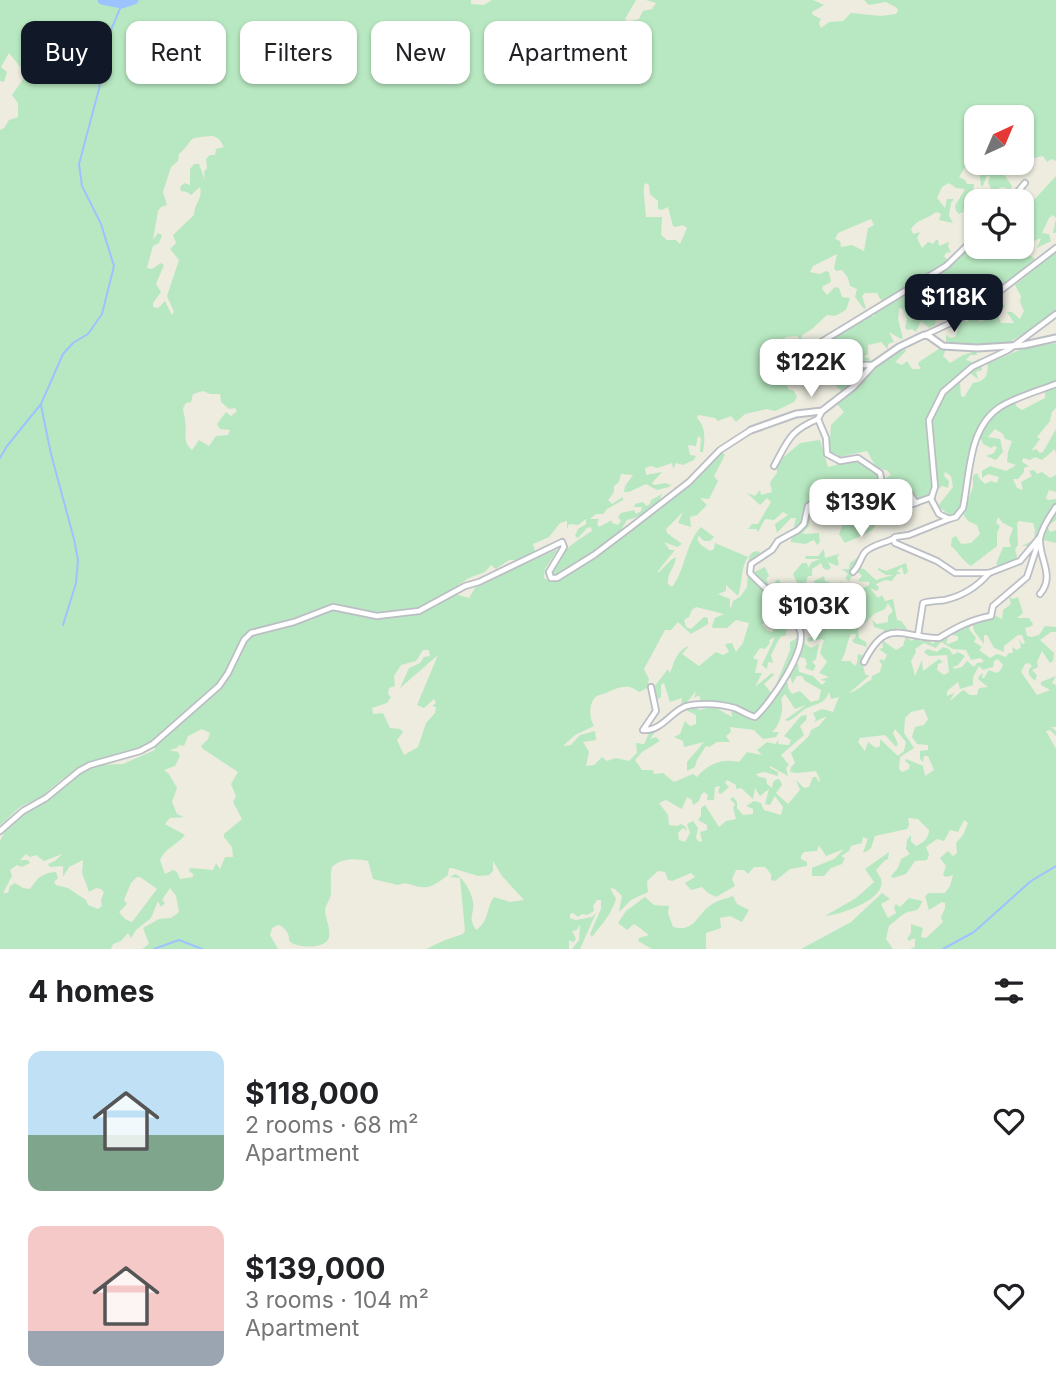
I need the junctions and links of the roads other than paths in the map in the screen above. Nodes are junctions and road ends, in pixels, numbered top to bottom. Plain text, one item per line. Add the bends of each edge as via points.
1 (1025, 183) dead end
2 (1020, 189) edge
3 (1056, 248) edge
4 (964, 249) edge
5 (1056, 314) edge
6 (924, 335) junction
7 (1056, 338) edge
8 (1014, 345) junction
9 (873, 365) junction
10 (1056, 384) edge
11 (822, 411) junction
12 (818, 419) junction
13 (751, 430) joint
14 (774, 466) dead end
15 (932, 497) junction
16 (916, 503) junction
17 (1056, 507) edge
18 (949, 519) junction
19 (1040, 537) junction
20 (893, 539) junction
21 (853, 572) dead end
22 (989, 573) junction
23 (1040, 594) dead end
24 (918, 635) junction
25 (864, 662) dead end
26 (651, 687) dead end
27 (0, 831) edge

1 - 2 street
3 - 6 street via 979,307
4 - 9 street via 946,266 809,353 812,358
5 - 8 street
6 - 8 street via 951,347
6 - 9 street
7 - 8 street
8 - 15 street via 972,367 949,385 935,406 929,420
9 - 11 street
10 - 18 street via 992,414 975,443 963,508
11 - 12 street
11 - 13 street via 796,414
12 - 14 street via 787,440
12 - 16 street via 827,454 840,461 865,461 880,473 885,488 904,486
13 - 27 street via 720,450 689,482 631,527 557,578 551,578 549,572 564,547 562,542 419,611 377,617 333,607 251,633 219,686 153,744 90,765
15 - 16 street
15 - 18 street via 939,514
16 - 26 street via 865,510 814,502 798,530 751,564 750,573 802,636 781,686 755,717 732,707 689,705 662,724 643,730 656,711
17 - 19 street
18 - 20 street
19 - 22 street via 1020,561
19 - 23 street via 1048,570
19 - 24 street via 1027,577 993,606 991,616 955,627 939,638
20 - 21 street via 863,553
20 - 22 street via 955,573
22 - 24 street via 947,600 923,603
24 - 25 street via 884,635

